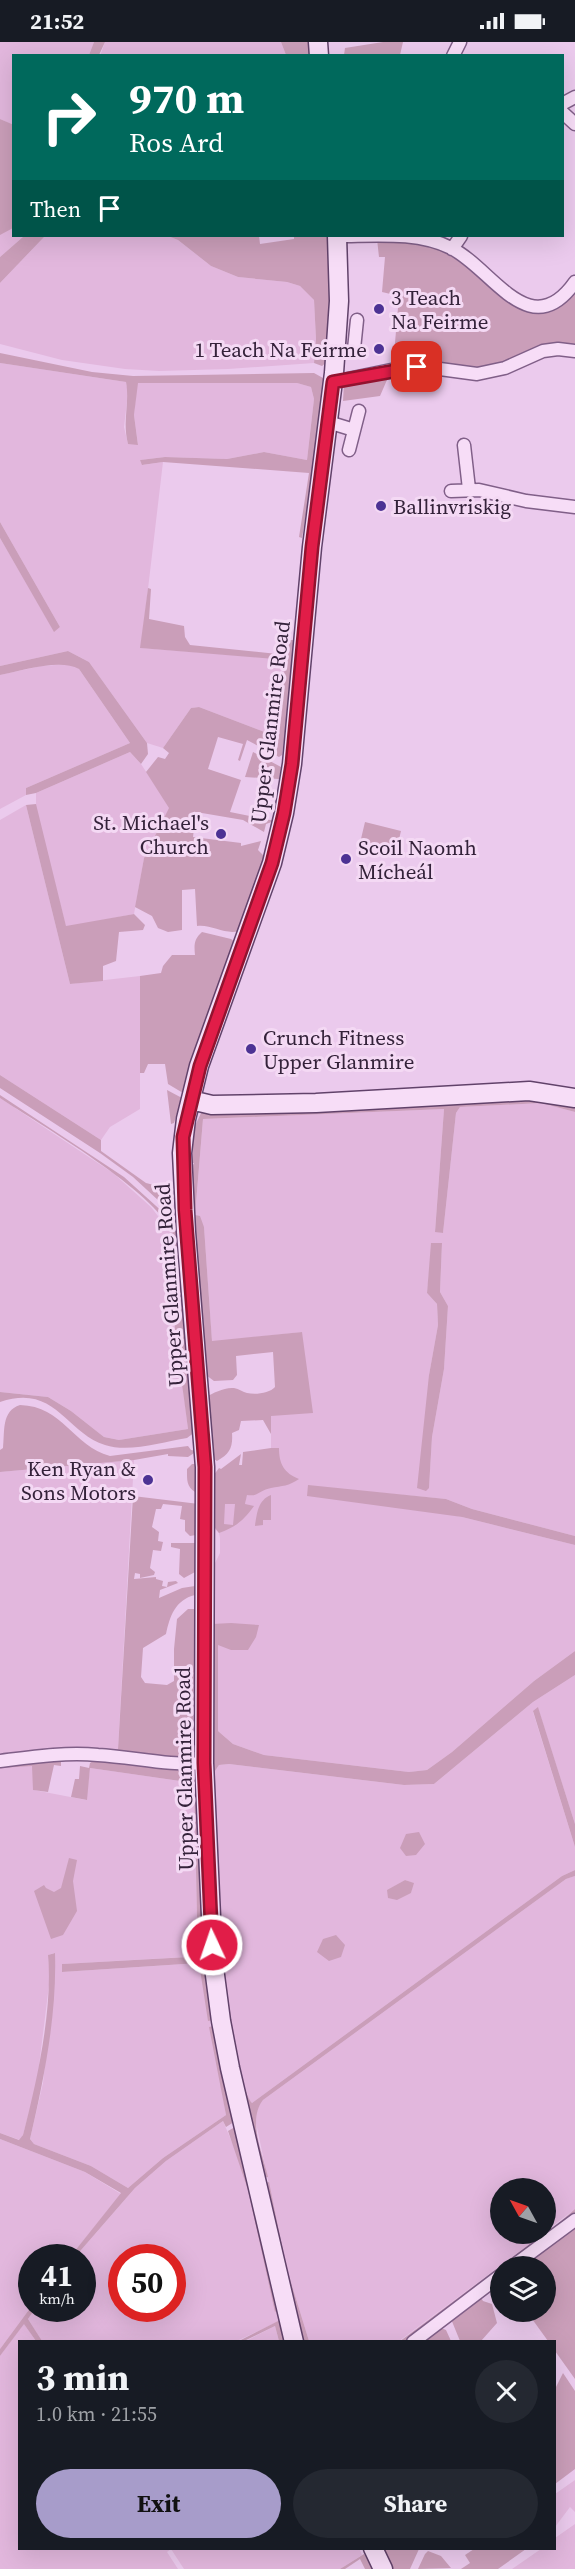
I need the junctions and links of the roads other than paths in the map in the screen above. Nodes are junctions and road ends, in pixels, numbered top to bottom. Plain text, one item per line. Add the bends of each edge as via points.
1 (337, 237) edge
2 (410, 237) edge
3 (460, 237) edge
4 (452, 249) junction
5 (575, 282) edge
6 (357, 320) dead end
7 (346, 332) junction
8 (354, 349) dead end
9 (575, 351) edge
10 (333, 382) junction
11 (359, 411) dead end
12 (328, 422) junction
13 (354, 430) junction
14 (464, 446) dead end
15 (349, 450) dead end
16 (469, 489) junction
17 (451, 491) dead end
18 (574, 505) edge
19 (575, 1098) edge
20 (191, 1100) junction
21 (0, 1761) edge
22 (204, 1763) junction
23 (575, 2220) edge
24 (526, 2256) edge
25 (490, 2283) edge
26 (294, 2340) edge
27 (416, 2340) edge
28 (374, 2550) edge
29 (383, 2569) edge

1 - 7 main road, Upper Glanmire Road via 339,301
2 - 4 street
3 - 4 street
4 - 5 street via 519,304 538,307 553,303 566,296
6 - 7 street
7 - 8 street
7 - 10 main road, Upper Glanmire Road
9 - 10 street via 543,351 505,368 477,374 401,368
10 - 12 main road, Upper Glanmire Road
11 - 13 street
12 - 13 street
12 - 20 main road, Upper Glanmire Road via 284,813 272,863
13 - 15 street
14 - 16 street
16 - 17 street
16 - 18 street via 526,501
19 - 20 main road via 541,1091 316,1103 212,1105
20 - 22 main road, Upper Glanmire Road via 183,1137 182,1169 205,1467
21 - 22 street via 96,1754 175,1764
22 - 26 main road, Upper Glanmire Road via 218,2006
23 - 24 street
25 - 27 street
28 - 29 main road

